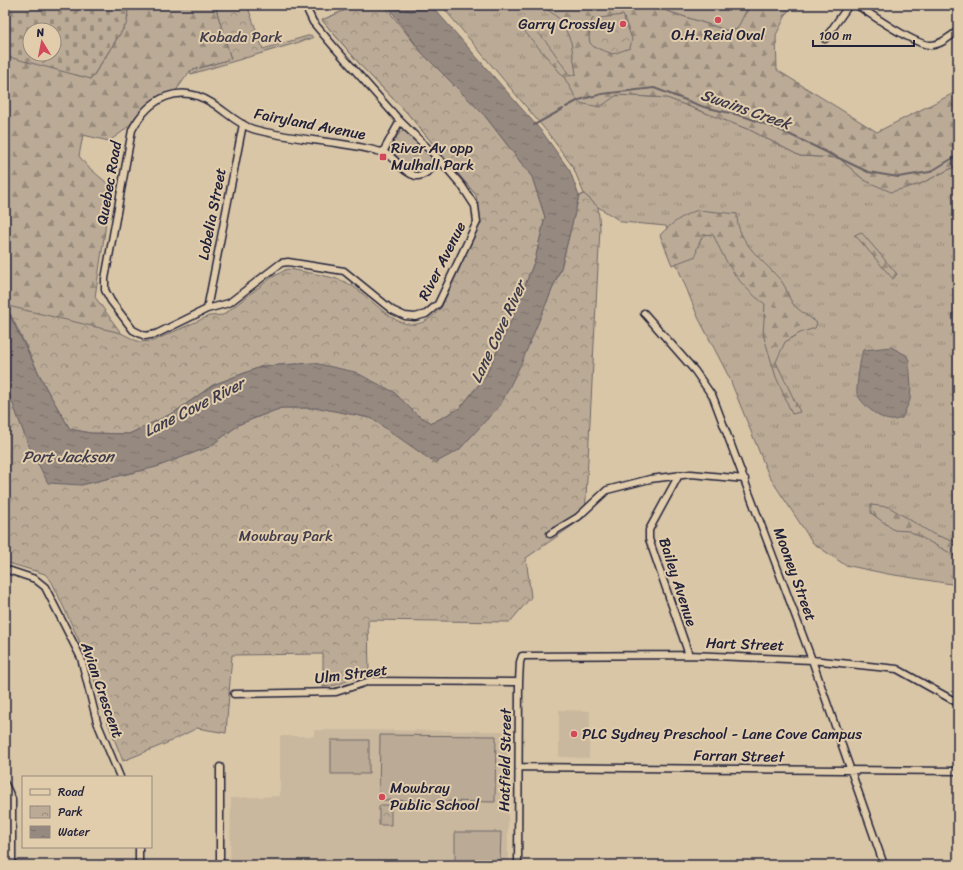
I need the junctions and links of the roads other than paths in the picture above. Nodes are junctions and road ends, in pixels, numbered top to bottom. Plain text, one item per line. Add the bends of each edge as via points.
1 (305, 5) edge
2 (849, 5) edge
3 (857, 5) edge
4 (958, 31) edge
5 (825, 39) dead end
6 (167, 96) joint
7 (400, 121) junction
8 (243, 124) junction
9 (383, 152) junction
10 (440, 160) junction
11 (106, 290) joint
12 (207, 309) junction
13 (644, 313) dead end
14 (679, 475) junction
15 (746, 479) junction
16 (550, 534) dead end
17 (5, 569) edge
18 (689, 655) junction
19 (522, 656) joint
20 (812, 660) junction
21 (519, 682) junction
22 (234, 694) dead end
23 (958, 703) edge
24 (220, 767) dead end
25 (519, 767) junction
26 (851, 770) junction
27 (958, 771) edge
28 (120, 776) edge
29 (5, 784) edge
30 (139, 848) edge
31 (12, 865) edge
32 (139, 865) edge
33 (220, 865) edge
34 (518, 865) edge
35 (884, 865) edge

1 - 7 street, River Avenue via 313,22 330,43
2 - 5 street
3 - 4 street via 898,31 927,45 939,44
6 - 8 street, Fairyland Avenue via 193,95 210,102
6 - 11 street, Quebec Road via 151,104 140,115 132,130 105,279
7 - 9 street
7 - 10 street, River Avenue
8 - 9 street, Fairyland Avenue via 252,129
8 - 12 street, Lobelia Street
9 - 10 street via 417,176 424,175
10 - 12 street, River Avenue via 470,197 475,206 476,222 438,304 430,311 415,317 401,315 344,271 288,262 275,266 229,304
11 - 12 street, River Avenue via 133,330 145,336 156,334
13 - 15 street, Mooney Street via 695,371 713,397
14 - 15 street
14 - 16 street via 650,479 608,490 578,517
14 - 18 street, Bailey Avenue via 649,530 649,539
15 - 20 street, Mooney Street
17 - 28 street, Avian Crescent via 35,579 45,586 81,658 98,722
18 - 19 street, Hart Street
18 - 20 street, Hart Street
19 - 21 street, Hatfield Street
20 - 23 street, Hart Street via 897,669
20 - 26 street, Mooney Street
21 - 22 street, Ulm Street via 370,681 336,692
21 - 25 street, Hatfield Street
24 - 33 street
25 - 26 street, Farran Street
25 - 34 street, Hatfield Street
26 - 27 street, Farran Street
26 - 35 street, Mooney Street
29 - 31 street via 12,799
30 - 32 street

